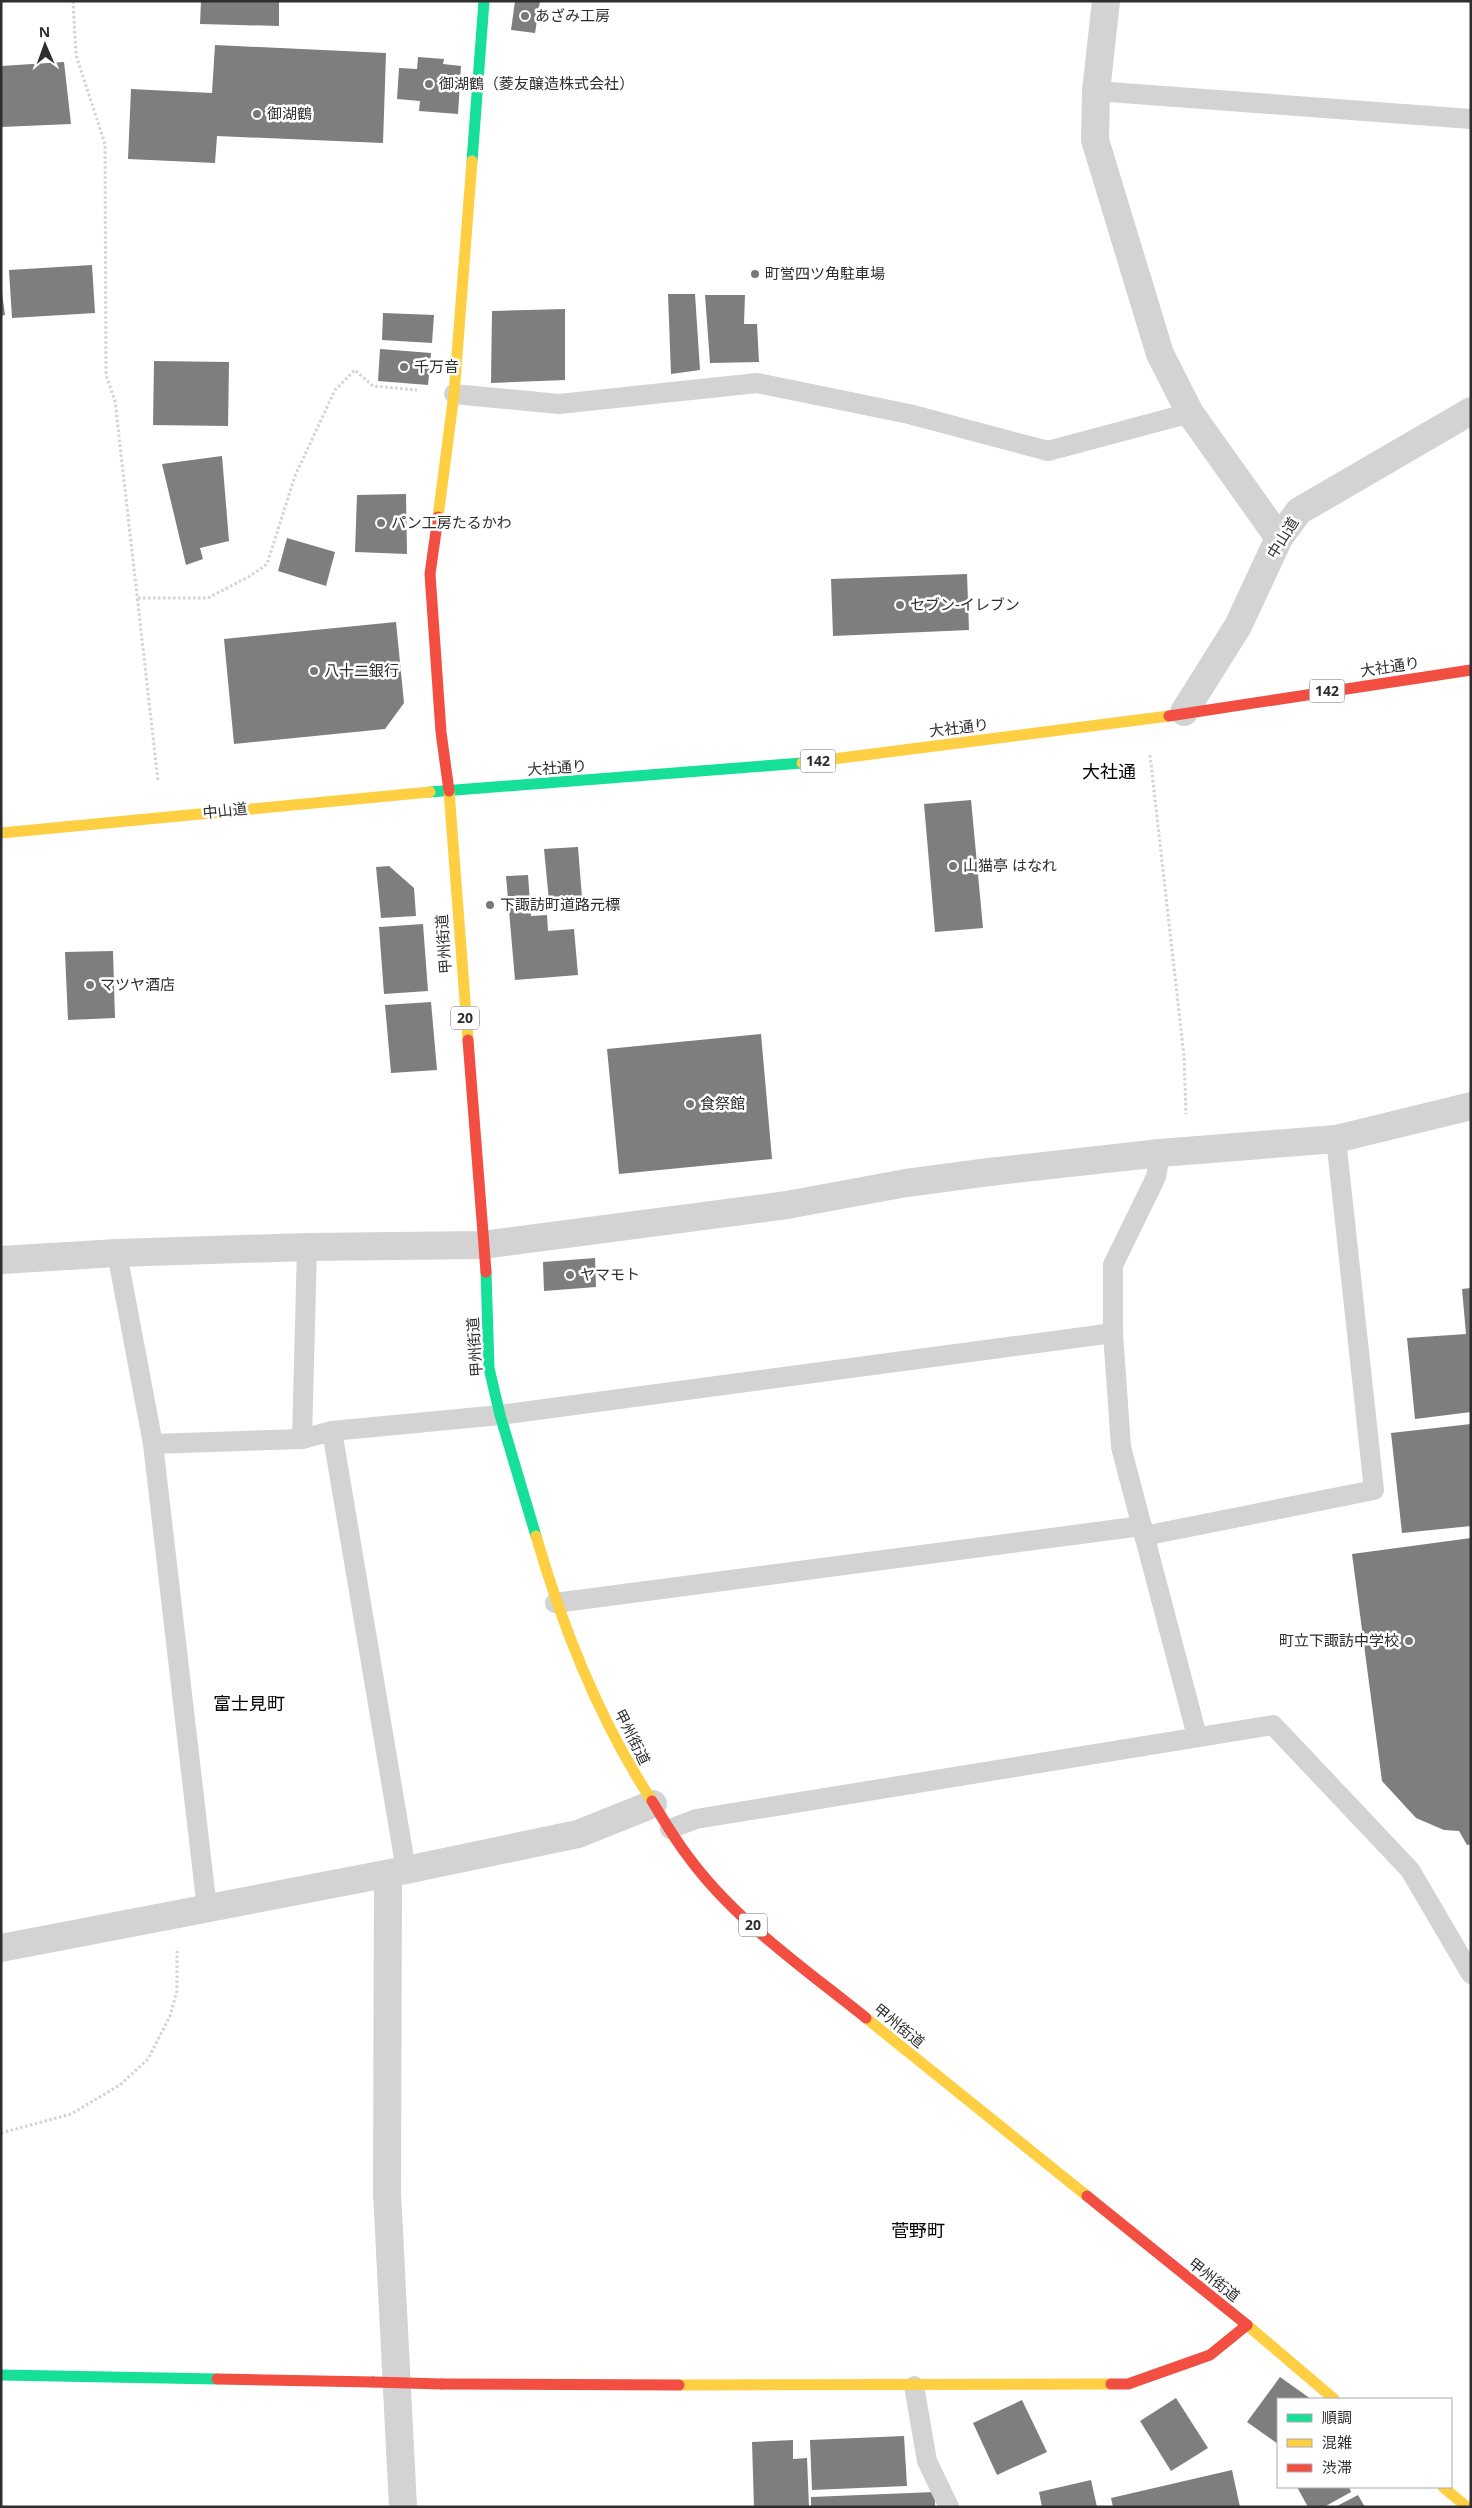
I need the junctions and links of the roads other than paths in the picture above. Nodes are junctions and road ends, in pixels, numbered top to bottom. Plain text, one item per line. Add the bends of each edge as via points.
1 (484, 1) edge
2 (1106, 1) edge
3 (1096, 92) junction
4 (1471, 119) edge
5 (454, 394) junction
6 (1471, 411) edge
7 (1190, 413) junction
8 (1279, 538) junction
9 (1471, 670) edge
10 (1184, 712) junction
11 (449, 790) junction
12 (1, 833) edge
13 (1471, 1106) edge
14 (1336, 1139) junction
15 (1160, 1153) junction
16 (482, 1246) junction
17 (308, 1247) junction
18 (117, 1253) junction
19 (1, 1260) edge
20 (1113, 1333) junction
21 (500, 1415) junction
22 (332, 1431) junction
23 (302, 1439) junction
24 (153, 1444) junction
25 (1143, 1531) junction
26 (555, 1603) junction
27 (1196, 1736) junction
28 (653, 1804) junction
29 (670, 1830) junction
30 (397, 1872) junction
31 (207, 1909) junction
32 (1, 1948) edge
33 (1471, 1974) edge
34 (1247, 2325) junction
35 (1, 2375) edge
36 (914, 2386) junction
37 (1333, 2398) edge
38 (1443, 2488) edge
39 (403, 2507) edge
40 (949, 2507) edge
41 (1467, 2507) edge

1 - 5 main road, 甲州街道
2 - 3 street
3 - 4 lane
3 - 7 street via 1095,140 1160,354
5 - 7 lane via 559,404 757,383 909,414 1048,452
5 - 11 main road, 甲州街道 via 430,574
6 - 8 street, 中山道 via 1300,511
7 - 8 street
8 - 10 street, 中山道 via 1238,626
9 - 10 main road, 大社通り / 142
10 - 11 main road, 大社通り / 142 via 1156,719 785,765
11 - 12 main road, 中山道
11 - 16 main road, 甲州街道 / 20
13 - 14 street
14 - 15 street
14 - 25 lane via 1374,1490
15 - 16 street via 961,1176 787,1204
15 - 20 lane via 1156,1177 1113,1265
16 - 17 street
16 - 21 main road, 甲州街道 / 20 via 489,1368
17 - 18 street
17 - 23 lane
18 - 19 street
18 - 24 lane
20 - 21 lane
20 - 25 lane via 1121,1447
21 - 22 lane
21 - 26 main road, 甲州街道 / 20
22 - 23 lane
22 - 30 lane
23 - 24 lane
24 - 31 lane
25 - 26 lane
25 - 27 lane
26 - 28 main road, 甲州街道 / 20 via 586,1679
27 - 29 lane via 696,1819
27 - 33 lane via 1273,1725 1410,1870
28 - 29 main road, 甲州街道 / 20
28 - 30 street via 578,1834
29 - 34 main road, 甲州街道 / 20 via 687,1856 764,1935
30 - 31 street
30 - 39 street via 387,2192
31 - 32 street
34 - 36 main road via 1210,2355 1128,2384
34 - 37 main road, 甲州街道 / 20
35 - 36 main road, bridge via 442,2384
36 - 40 lane via 927,2461
38 - 41 main road

